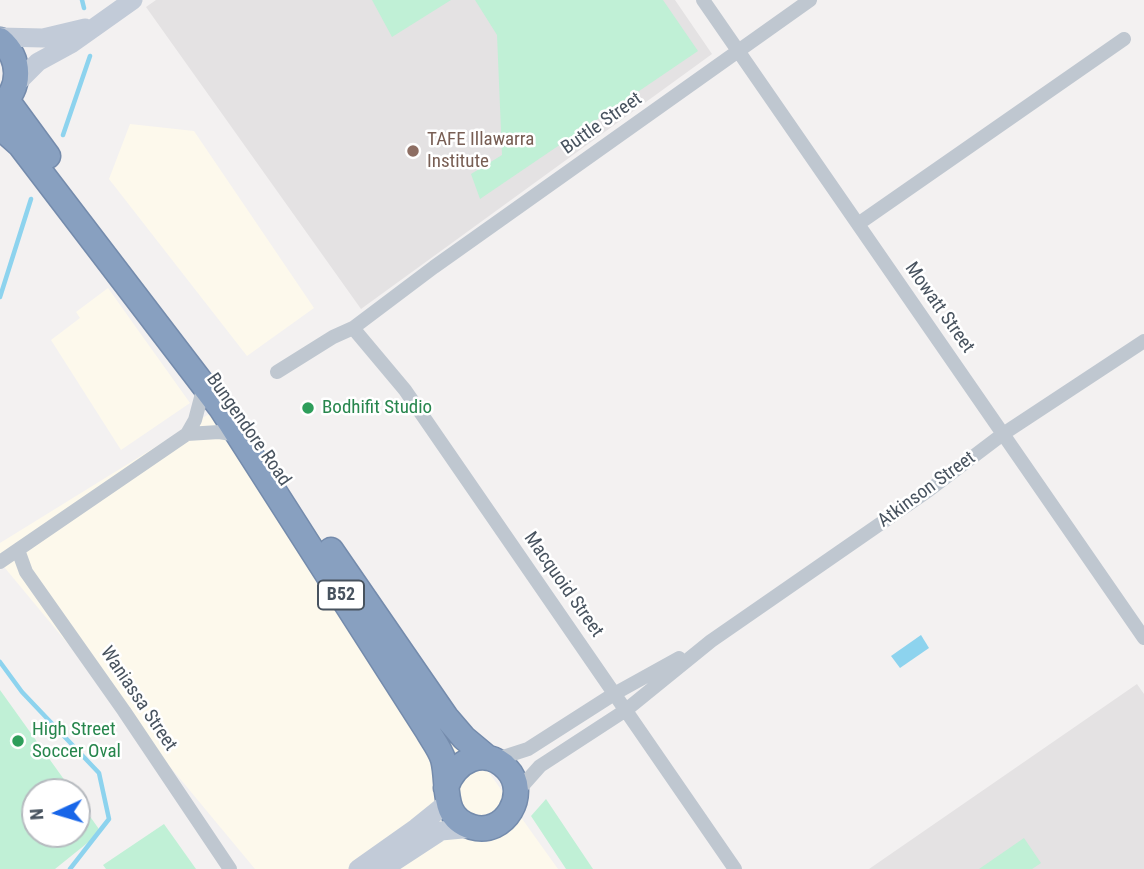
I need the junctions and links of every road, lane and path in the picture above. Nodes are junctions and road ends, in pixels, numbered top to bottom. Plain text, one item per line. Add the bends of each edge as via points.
1 (133, 0) edge
2 (704, 0) edge
3 (810, 0) edge
4 (99, 23) junction
5 (0, 39) edge
6 (1124, 39) dead end
7 (738, 50) junction
8 (8, 97) edge
9 (0, 127) edge
10 (858, 224) junction
11 (353, 328) junction
12 (1144, 341) edge
13 (277, 372) dead end
14 (204, 386) junction
15 (187, 434) junction
16 (1003, 434) junction
17 (238, 435) junction
18 (18, 550) junction
19 (0, 562) edge
20 (1144, 638) edge
21 (711, 641) junction
22 (614, 694) junction
23 (626, 710) junction
24 (491, 759) junction
25 (516, 793) junction
26 (446, 796) junction
27 (473, 828) junction
28 (230, 869) edge
29 (358, 869) edge
30 (383, 869) edge
31 (735, 869) edge

1 - 4 main road
2 - 7 street, Mowatt Street
3 - 7 street, Buttle Street
4 - 5 main road via 43,38
4 - 8 main road via 38,62
5 - 8 highway, B52 via 17,71
6 - 10 street
7 - 10 street, Mowatt Street
7 - 11 street, Buttle Street
8 - 24 highway, Bungendore Road / B52 via 229,402 446,717
9 - 14 highway, Bungendore Road / B52 via 20,145
10 - 16 street, Mowatt Street
11 - 13 street, Buttle Street
11 - 22 street, Macquoid Street via 405,390
12 - 16 street, Atkinson Street
14 - 15 street
14 - 17 highway, Bungendore Road / B52
15 - 17 street
15 - 18 street
16 - 20 street, Mowatt Street
16 - 21 street, Atkinson Street
17 - 26 highway, Bungendore Road / B52 via 427,730 442,758
18 - 19 street
18 - 28 street, Waniassa Street via 26,572
21 - 22 street, Atkinson Street
21 - 23 street, Atkinson Street
22 - 23 street, Macquoid Street
22 - 24 street, Atkinson Street via 528,750
23 - 25 street, Atkinson Street via 538,767
23 - 31 street, Macquoid Street
24 - 25 highway, B52 via 509,770
24 - 26 highway via 468,759 457,766 449,776
25 - 27 highway via 512,811 504,820 493,827
26 - 27 highway via 453,814
26 - 29 main road via 416,828
27 - 30 main road via 440,831

